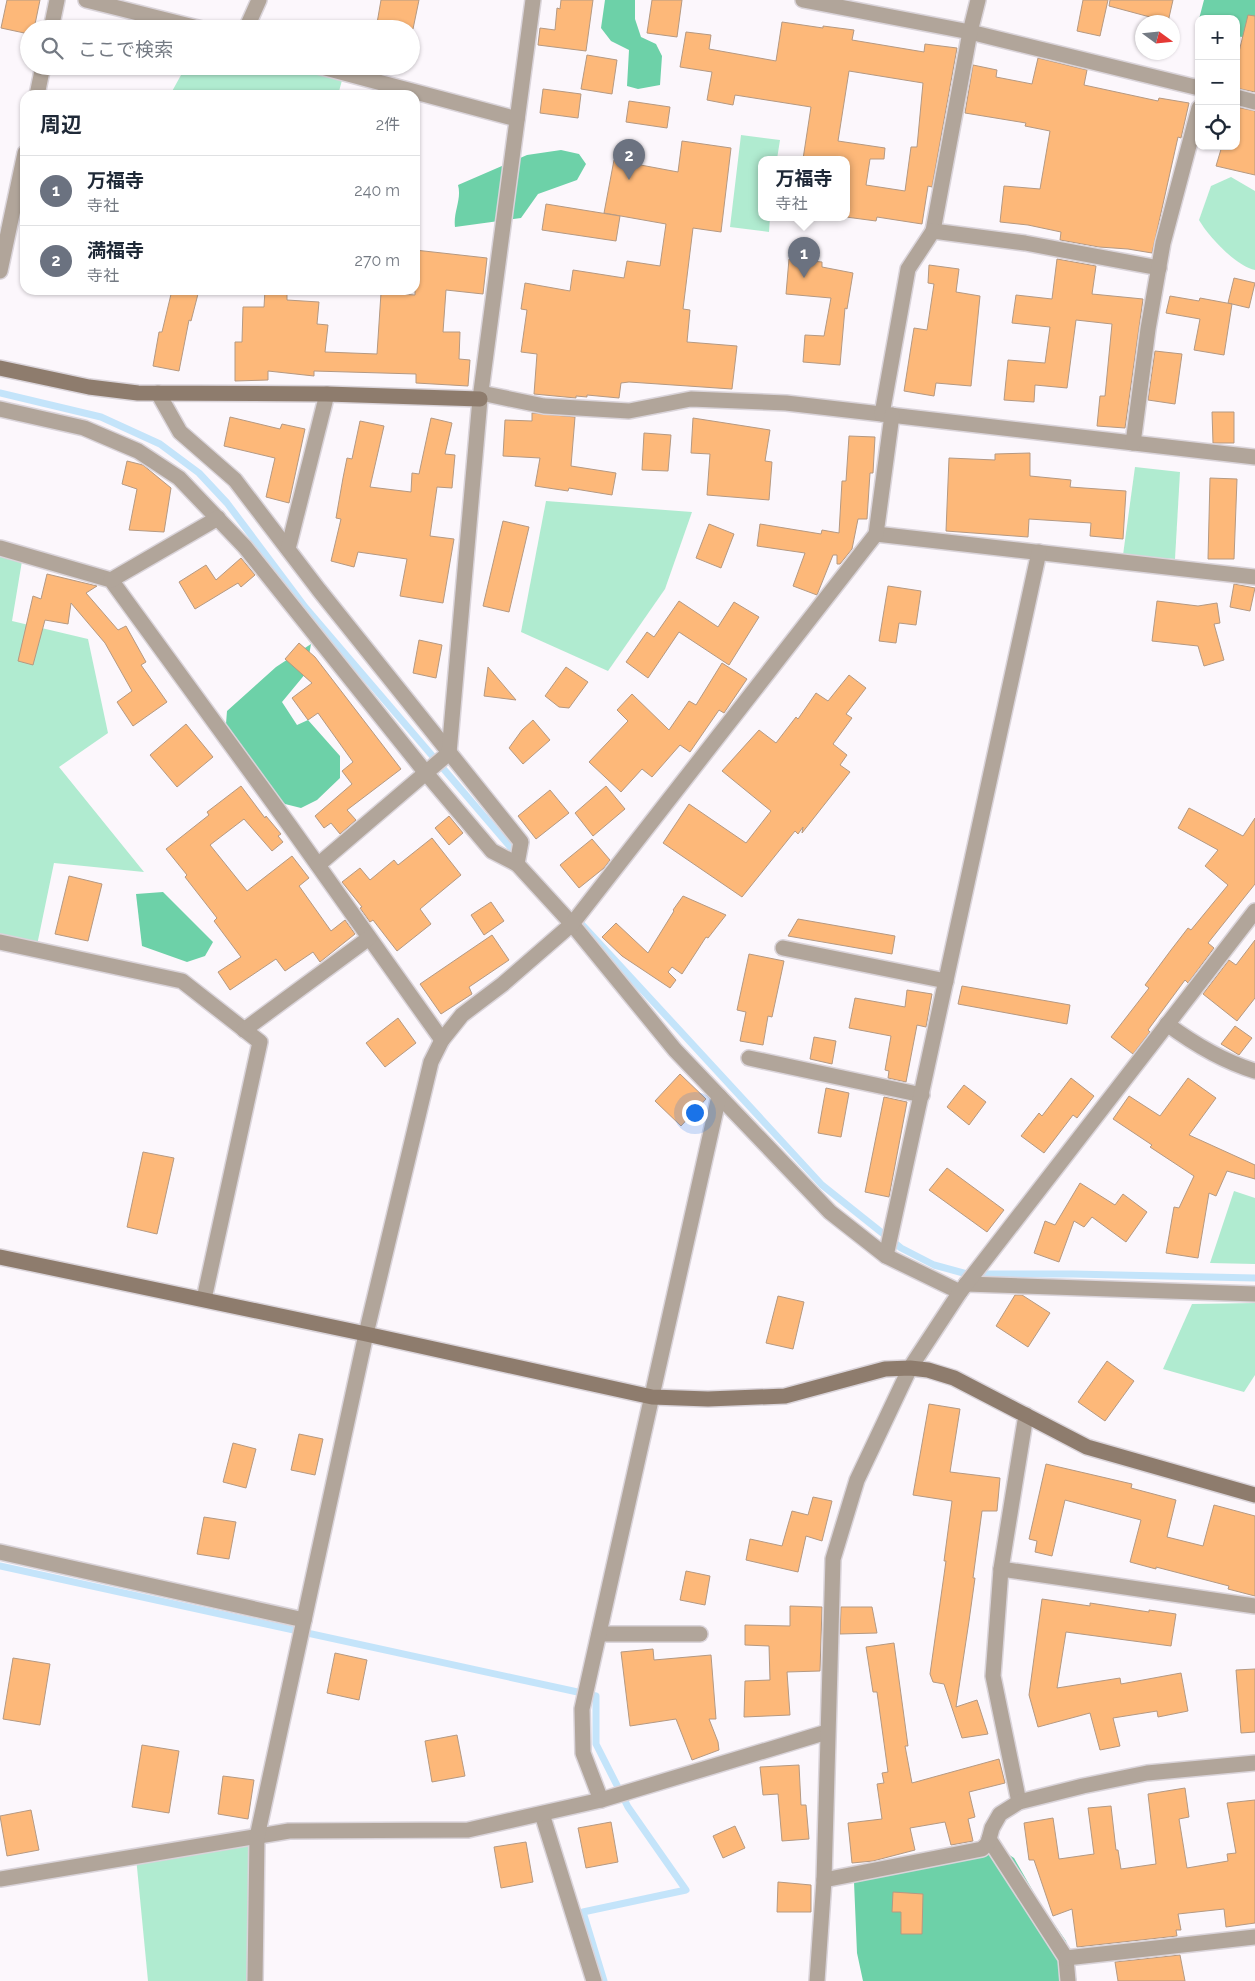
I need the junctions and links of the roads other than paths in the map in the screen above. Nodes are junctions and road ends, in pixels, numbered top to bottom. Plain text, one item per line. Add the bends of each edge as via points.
1 (57, 0) edge
2 (86, 0) edge
3 (259, 0) edge
4 (533, 0) edge
5 (803, 0) edge
6 (978, 0) edge
7 (53, 20) edge
8 (166, 20) edge
9 (250, 20) edge
10 (970, 32) junction
11 (41, 75) edge
12 (352, 75) edge
13 (1195, 87) edge
14 (38, 90) edge
15 (408, 90) edge
16 (420, 93) edge
17 (1240, 98) edge
18 (1255, 102) edge
19 (517, 119) junction
20 (1195, 123) edge
21 (20, 177) edge
22 (932, 231) junction
23 (1159, 268) junction
24 (0, 272) edge
25 (0, 368) edge
26 (158, 393) junction
27 (327, 394) junction
28 (481, 396) junction
29 (0, 409) edge
30 (887, 415) junction
31 (1133, 443) junction
32 (1255, 457) edge
33 (218, 518) junction
34 (876, 534) junction
35 (0, 548) edge
36 (288, 549) junction
37 (1039, 552) junction
38 (1255, 577) edge
39 (111, 580) junction
40 (449, 753) junction
41 (426, 773) junction
42 (517, 864) junction
43 (318, 865) junction
44 (1255, 911) edge
45 (572, 924) junction
46 (369, 938) junction
47 (0, 942) edge
48 (783, 948) dead end
49 (946, 981) junction
50 (1167, 1024) junction
51 (244, 1030) junction
52 (442, 1040) junction
53 (749, 1058) dead end
54 (1255, 1071) edge
55 (922, 1095) junction
56 (719, 1096) junction
57 (886, 1256) junction
58 (0, 1257) edge
59 (963, 1288) junction
60 (1255, 1294) edge
61 (204, 1299) junction
62 (366, 1334) junction
63 (910, 1368) junction
64 (652, 1397) junction
65 (1026, 1414) junction
66 (1255, 1495) edge
67 (0, 1552) edge
68 (1001, 1569) junction
69 (1255, 1606) edge
70 (304, 1620) junction
71 (599, 1634) junction
72 (700, 1634) dead end
73 (827, 1732) junction
74 (1255, 1763) edge
75 (601, 1800) junction
76 (1019, 1802) junction
77 (542, 1814) junction
78 (257, 1837) junction
79 (989, 1839) junction
80 (0, 1879) edge
81 (824, 1880) junction
82 (1255, 1936) edge
83 (1066, 1958) junction
84 (255, 1981) edge
85 (594, 1981) edge
86 (817, 1981) edge
87 (1068, 1981) edge

1 - 7 street
2 - 8 street
3 - 9 street
4 - 19 street
5 - 10 street
6 - 10 street
10 - 13 street
10 - 22 street
11 - 14 street
12 - 15 street
16 - 19 street
17 - 18 street
19 - 28 street
20 - 23 street
21 - 24 street
22 - 23 street
22 - 30 street via 908,269
23 - 31 street
25 - 26 street via 89,387
26 - 27 street
26 - 36 street via 180,432 235,480
27 - 28 street
27 - 36 street
28 - 30 street via 544,406 628,411 691,399 786,403
28 - 40 street
29 - 33 street via 84,428 138,451 179,478
30 - 31 street
30 - 34 street
31 - 32 street
33 - 39 street
33 - 41 street via 245,547
34 - 37 street
34 - 45 street
35 - 39 street
36 - 40 street
37 - 38 street
37 - 49 street
39 - 43 street
40 - 41 street
40 - 42 street via 521,842
41 - 42 street via 492,851
41 - 43 street
42 - 45 street
43 - 46 street
44 - 50 street
45 - 52 street via 504,984 462,1015
45 - 56 street via 675,1050
46 - 51 street
46 - 52 street
47 - 51 street via 182,981
48 - 49 street
49 - 55 street
50 - 54 street via 1222,1059
50 - 59 street
51 - 61 street via 260,1042
52 - 62 street via 431,1062
53 - 55 street
55 - 57 street
56 - 57 street via 830,1212
56 - 64 street
57 - 59 street
58 - 61 street
59 - 60 street
59 - 63 street
61 - 62 street
62 - 64 street
62 - 70 street
63 - 64 street via 885,1369 785,1396 708,1400
63 - 65 street via 954,1378
63 - 73 street via 856,1480 833,1559
64 - 71 street
65 - 66 street via 1087,1447
65 - 68 street
67 - 70 street
68 - 69 street
68 - 76 street via 993,1676
70 - 78 street
71 - 72 street
71 - 75 street via 582,1709 582,1753
73 - 75 street
73 - 81 street
74 - 76 street via 1147,1773
75 - 77 street
76 - 79 street via 1000,1814
77 - 78 street via 468,1830 289,1830
77 - 85 street
78 - 80 street
78 - 84 street
79 - 81 street via 982,1849
79 - 83 street
81 - 86 street
82 - 83 street
83 - 87 street

